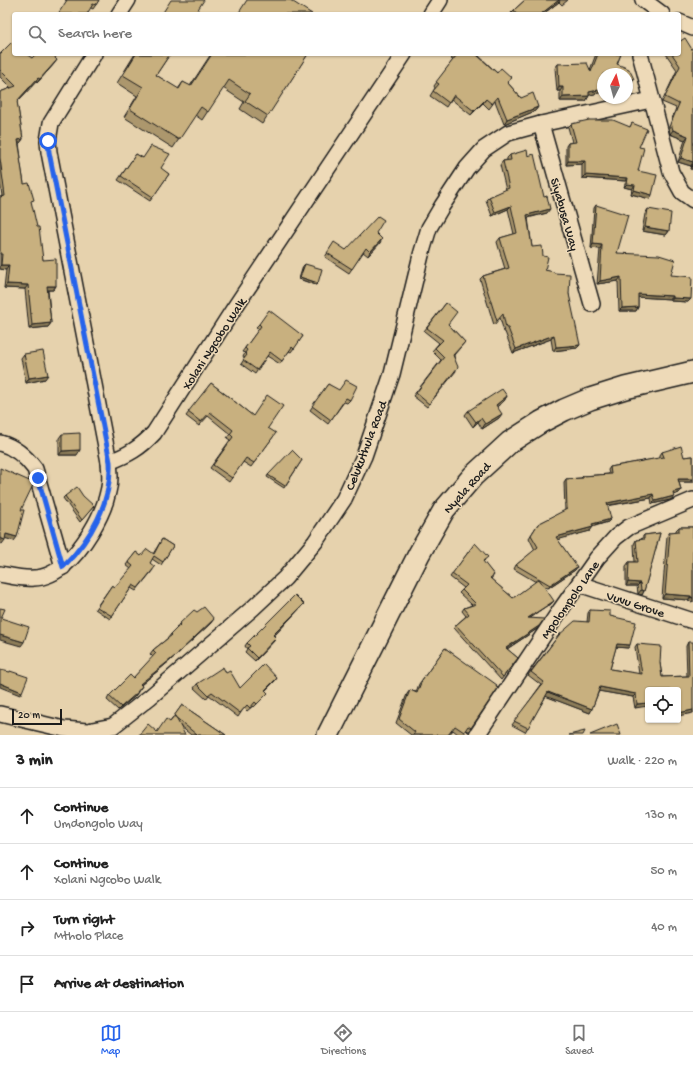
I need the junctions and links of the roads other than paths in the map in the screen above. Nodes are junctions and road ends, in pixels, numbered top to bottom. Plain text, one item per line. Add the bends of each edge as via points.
1 (128, 0) edge
2 (440, 0) edge
3 (644, 6) edge
4 (120, 12) edge
5 (432, 12) edge
6 (658, 12) edge
7 (681, 23) edge
8 (693, 28) edge
9 (93, 56) edge
10 (403, 56) edge
11 (641, 56) edge
12 (652, 100) junction
13 (541, 124) junction
14 (693, 200) edge
15 (592, 304) dead end
16 (693, 372) edge
17 (0, 443) edge
18 (110, 462) junction
19 (693, 500) edge
20 (63, 567) junction
21 (0, 574) edge
22 (579, 584) junction
23 (693, 621) edge
24 (0, 714) edge
25 (328, 735) edge
26 (477, 735) edge

1 - 4 street
2 - 5 street
3 - 6 street
7 - 8 street
9 - 18 street via 54,117 48,141
10 - 18 street, Xolani Ngcobo Walk via 154,433 128,455
11 - 12 street
12 - 13 street, Celukuthula Road
12 - 14 street via 671,172 682,192
13 - 15 street, Siyabusa Way
13 - 24 street, Celukuthula Road via 508,133 484,149 467,168 429,228 392,374 364,456 344,499 315,542 285,578 113,726 87,731 64,729
16 - 25 street, Nyala Road via 625,388 564,410 510,442 473,476 444,510 419,554
17 - 20 street via 17,451 35,469
18 - 20 street via 110,483 103,510 86,539
19 - 22 street, Mpolompolo Lane via 629,527 597,558
20 - 21 street via 34,578
22 - 23 street, Vuvu Grove
22 - 26 street, Mpolompolo Lane

